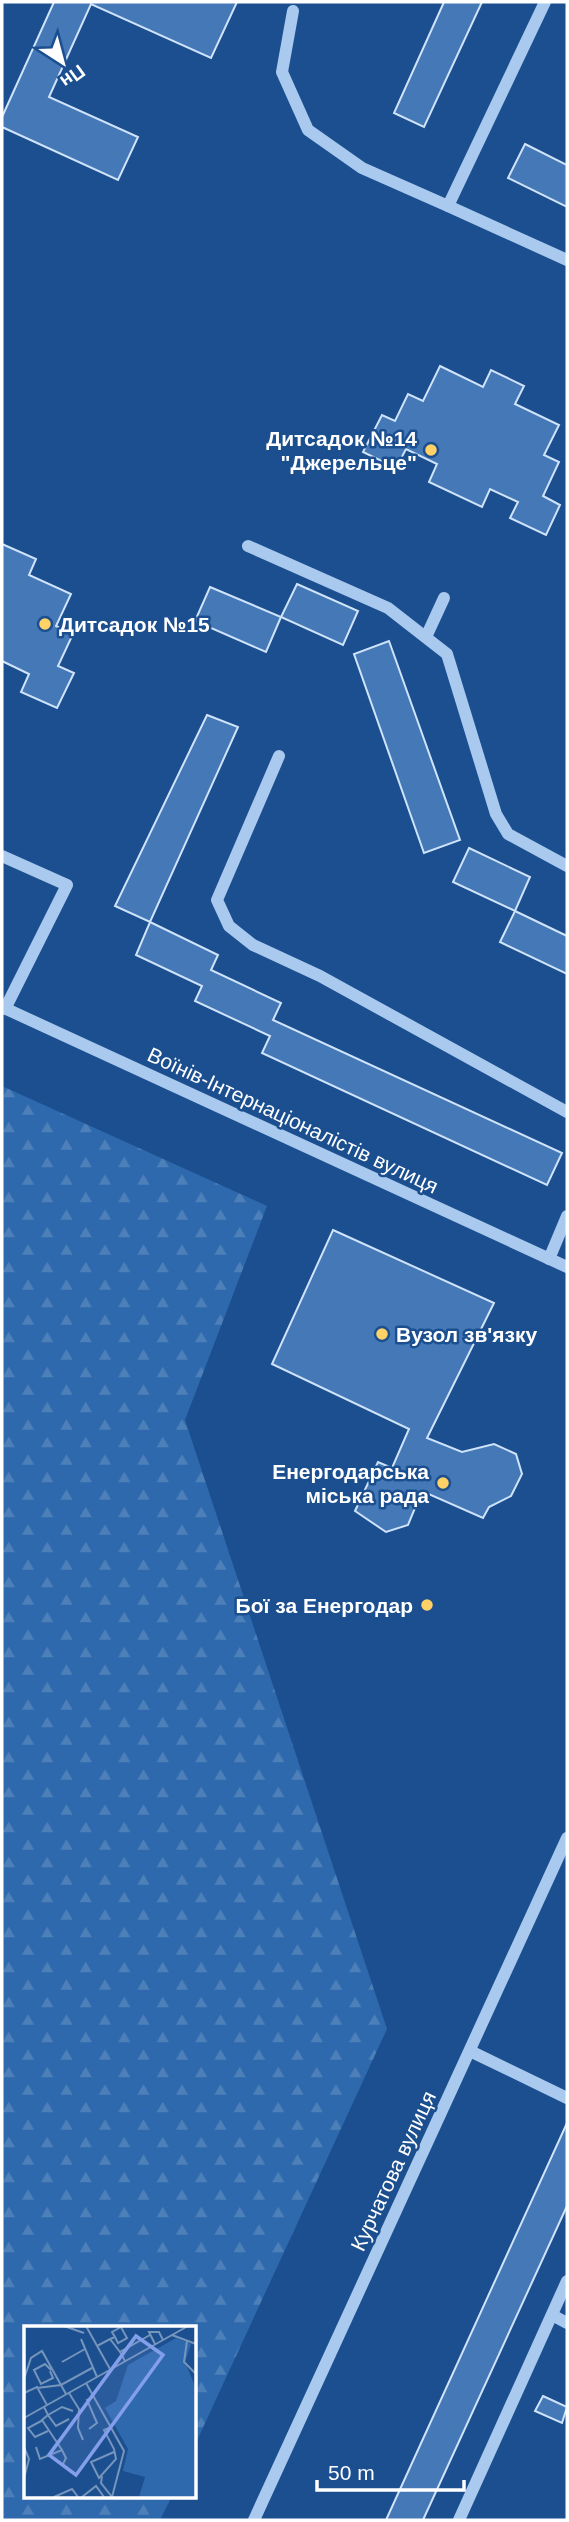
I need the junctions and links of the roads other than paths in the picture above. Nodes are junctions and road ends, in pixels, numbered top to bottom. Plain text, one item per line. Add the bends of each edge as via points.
1 (545, 2) edge
2 (293, 11) dead end
3 (448, 206) junction
4 (567, 260) edge
5 (248, 545) dead end
6 (444, 598) dead end
7 (426, 637) junction
8 (279, 757) dead end
9 (2, 856) edge
10 (567, 866) edge
11 (4, 1008) edge
12 (567, 1112) edge
13 (567, 1216) edge
14 (549, 1259) junction
15 (567, 1267) edge
16 (567, 1838) edge
17 (470, 2051) junction
18 (567, 2098) edge
19 (567, 2281) edge
20 (552, 2315) junction
21 (567, 2323) edge
22 (254, 2520) edge
23 (459, 2520) edge

1 - 3 street
2 - 3 street via 282,72 308,130 362,168
3 - 4 street
5 - 7 street via 388,608
6 - 7 street
7 - 10 street via 447,654 496,814 508,834
8 - 12 street via 217,900 229,926 253,945 320,976
9 - 11 street via 67,885
11 - 14 street, Воїнів-Інтернаціоналістів вулиця
13 - 14 street
14 - 15 street, Воїнів-Інтернаціоналістів вулиця
16 - 17 street, Курчатова вулиця
17 - 18 street
17 - 22 street, Курчатова вулиця
19 - 20 street
20 - 21 street
20 - 23 street

